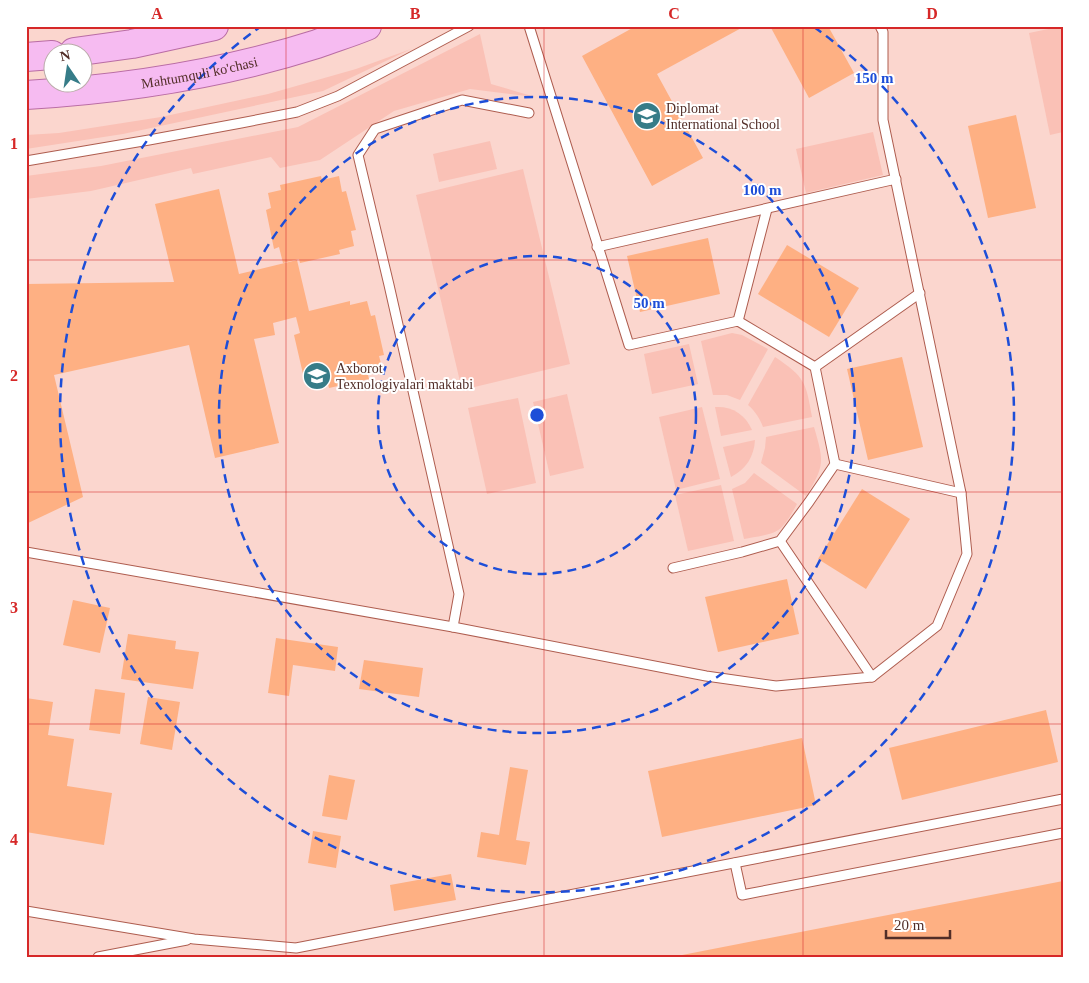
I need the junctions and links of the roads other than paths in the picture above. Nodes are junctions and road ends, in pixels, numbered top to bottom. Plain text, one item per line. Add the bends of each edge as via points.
1 (214, 26) edge
2 (367, 26) edge
3 (469, 26) edge
4 (529, 26) edge
5 (880, 26) edge
6 (92, 50) edge
7 (42, 56) edge
8 (26, 57) edge
9 (26, 95) edge
10 (529, 113) dead end
11 (26, 161) edge
12 (896, 179) junction
13 (767, 210) junction
14 (598, 247) junction
15 (920, 293) junction
16 (738, 321) junction
17 (815, 367) junction
18 (835, 464) junction
19 (961, 493) junction
20 (780, 541) junction
21 (26, 552) edge
22 (673, 568) dead end
23 (453, 627) junction
24 (872, 677) junction
25 (1063, 799) edge
26 (1063, 833) edge
27 (736, 863) junction
28 (26, 911) edge
29 (194, 939) junction
30 (98, 957) edge

1 - 6 main road
2 - 9 main road, Mahtumquli ko'chasi via 292,51 210,71 108,88
3 - 11 lane via 338,96 297,112
4 - 14 lane
5 - 12 lane via 883,32 883,120
7 - 8 main road
10 - 23 lane via 462,100 375,129 358,155 460,594
12 - 13 lane
12 - 15 lane
13 - 14 lane
13 - 16 lane
14 - 16 lane via 629,345
15 - 17 lane
15 - 19 lane
16 - 17 lane
17 - 18 lane
18 - 19 lane
18 - 20 lane
19 - 24 lane via 967,554 937,626
20 - 22 lane
20 - 24 lane
21 - 23 lane
23 - 24 lane via 706,676 776,686
25 - 27 lane
26 - 27 lane via 742,895
27 - 29 lane via 296,948
28 - 29 lane
29 - 30 lane

